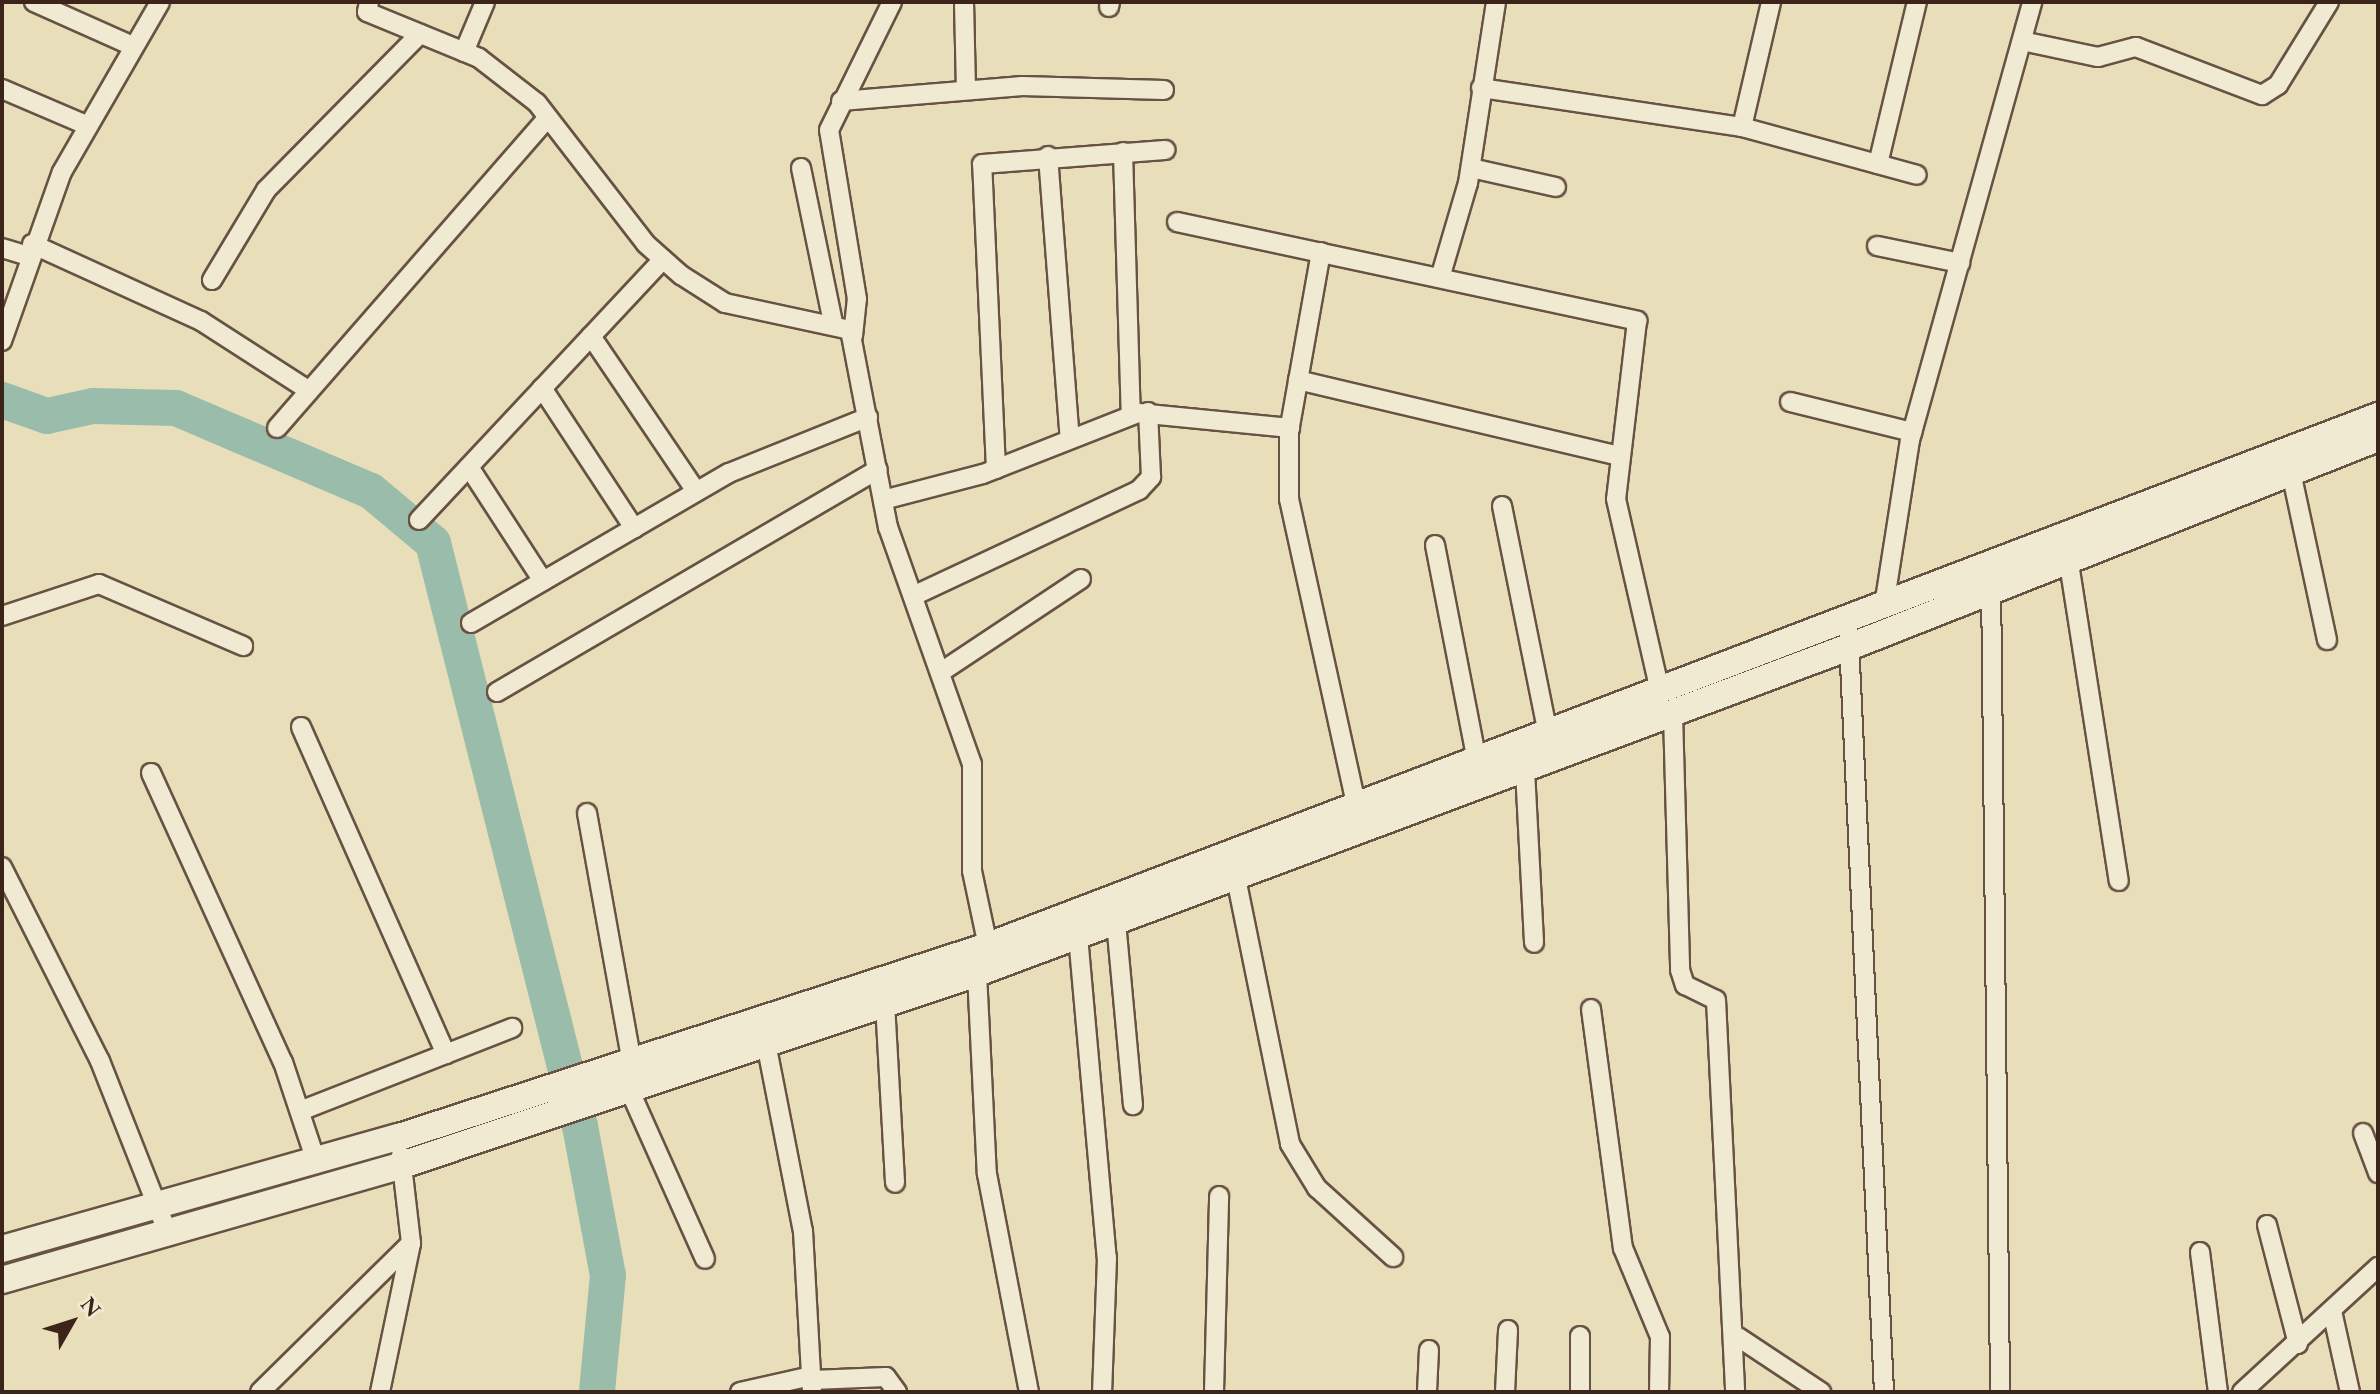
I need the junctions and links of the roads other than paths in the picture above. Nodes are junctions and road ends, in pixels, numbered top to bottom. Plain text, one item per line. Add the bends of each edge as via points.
1 (34, 2) edge
2 (160, 2) edge
3 (485, 2) edge
4 (892, 2) edge
5 (964, 2) edge
6 (1496, 2) edge
7 (1771, 2) edge
8 (1917, 2) edge
9 (2032, 2) edge
10 (2329, 2) edge
11 (363, 5) edge
12 (420, 34) junction
13 (2022, 41) junction
14 (133, 46) junction
15 (464, 52) junction
16 (1481, 88) junction
17 (2, 89) edge
18 (966, 90) junction
19 (1164, 90) dead end
20 (841, 101) junction
21 (547, 118) junction
22 (86, 125) junction
23 (1742, 127) junction
24 (1165, 150) dead end
25 (1123, 152) junction
26 (1048, 156) junction
27 (1878, 164) junction
28 (801, 168) dead end
29 (1471, 168) junction
30 (1917, 175) dead end
31 (1556, 187) dead end
32 (1177, 222) dead end
33 (1877, 246) dead end
34 (2, 248) edge
35 (30, 250) junction
36 (1321, 252) junction
37 (663, 259) junction
38 (1960, 263) junction
39 (1440, 278) junction
40 (212, 280) dead end
41 (833, 323) junction
42 (591, 336) junction
43 (853, 336) junction
44 (2, 341) edge
45 (1298, 380) junction
46 (542, 388) junction
47 (308, 390) junction
48 (1790, 402) dead end
49 (1140, 414) junction
50 (2378, 416) edge
51 (868, 417) junction
52 (277, 428) dead end
53 (1290, 428) junction
54 (1912, 432) junction
55 (2378, 438) edge
56 (1070, 439) junction
57 (1619, 456) junction
58 (469, 467) junction
59 (878, 469) junction
60 (996, 469) junction
61 (2291, 472) junction
62 (696, 491) junction
63 (883, 500) junction
64 (1502, 506) dead end
65 (419, 520) dead end
66 (634, 528) junction
67 (1435, 545) dead end
68 (2068, 557) junction
69 (1991, 576) junction
70 (1081, 579) dead end
71 (543, 581) junction
72 (913, 596) junction
73 (1884, 606) junction
74 (2, 616) edge
75 (1848, 620) junction
76 (471, 623) dead end
77 (2327, 640) dead end
78 (243, 646) dead end
79 (1849, 647) junction
80 (941, 672) junction
81 (497, 692) dead end
82 (1666, 703) junction
83 (301, 727) dead end
84 (1548, 735) junction
85 (1477, 761) junction
86 (1525, 770) junction
87 (151, 773) dead end
88 (1357, 807) junction
89 (587, 813) dead end
90 (2, 867) edge
91 (1236, 878) junction
92 (2119, 881) dead end
93 (1116, 922) junction
94 (1078, 936) junction
95 (1534, 943) dead end
96 (988, 946) junction
97 (977, 973) junction
98 (885, 1003) junction
99 (1591, 1009) dead end
100 (512, 1028) dead end
101 (766, 1043) junction
102 (446, 1054) junction
103 (617, 1080) junction
104 (547, 1102) junction
105 (1133, 1105) dead end
106 (300, 1111) junction
107 (2363, 1133) dead end
108 (399, 1137) junction
109 (316, 1161) junction
110 (402, 1165) junction
111 (2378, 1173) edge
112 (895, 1183) dead end
113 (1219, 1196) dead end
114 (156, 1207) junction
115 (2267, 1225) dead end
116 (169, 1236) junction
117 (411, 1243) junction
118 (2, 1249) edge
119 (2200, 1252) dead end
120 (1393, 1257) dead end
121 (705, 1259) dead end
122 (2378, 1267) edge
123 (3, 1276) edge
124 (2332, 1311) junction
125 (1508, 1330) dead end
126 (1580, 1336) dead end
127 (1738, 1337) junction
128 (2298, 1344) junction
129 (1429, 1350) dead end
130 (812, 1382) edge
131 (260, 1392) edge
132 (380, 1392) edge
133 (740, 1392) edge
134 (897, 1392) edge
135 (1029, 1392) edge
136 (1102, 1392) edge
137 (1214, 1392) edge
138 (1427, 1392) edge
139 (1505, 1392) edge
140 (1580, 1392) edge
141 (1659, 1392) edge
142 (1735, 1392) edge
143 (1821, 1392) edge
144 (1884, 1392) edge
145 (2000, 1392) edge
146 (2218, 1392) edge
147 (2242, 1392) edge
148 (2350, 1392) edge

1 - 14 street
2 - 14 street
3 - 15 street
4 - 20 street
5 - 18 street
6 - 16 street
7 - 23 street
8 - 27 street
9 - 13 street
10 - 13 street via 2278,85 2262,95 2136,47 2098,57
11 - 12 street
12 - 15 street
12 - 40 street via 266,190
13 - 38 street
14 - 22 street
15 - 21 street
16 - 23 street
16 - 29 street
17 - 22 street
18 - 19 street
18 - 20 street
20 - 43 street via 829,144 857,299
21 - 37 street
21 - 47 street
22 - 35 street
23 - 27 street
24 - 25 street
25 - 26 street
25 - 49 street
26 - 56 street
26 - 60 street via 990,160 980,169
27 - 30 street
28 - 41 street
29 - 31 street
29 - 39 street
32 - 36 street
33 - 38 street
34 - 35 street
35 - 44 street
35 - 47 street via 201,321
36 - 39 street
36 - 45 street
37 - 41 street via 725,303
37 - 42 street
38 - 54 street
39 - 57 street via 1637,321
41 - 43 street
42 - 46 street
42 - 62 street
43 - 51 street
45 - 53 street
45 - 57 street
46 - 58 street
46 - 66 street
47 - 52 street
48 - 54 street
49 - 53 street
49 - 56 street
49 - 72 street via 1151,477 1139,490
50 - 69 main road
51 - 59 street
51 - 62 street
53 - 88 street via 1289,499
54 - 73 street
55 - 61 main road
56 - 60 street
57 - 82 street via 1616,499
58 - 65 street
58 - 71 street
59 - 63 street
59 - 81 street
60 - 63 street
61 - 68 main road
61 - 77 street
62 - 66 street
63 - 72 street
64 - 84 street
66 - 71 street
67 - 85 street
68 - 69 main road
68 - 92 street
69 - 73 main road
69 - 79 main road
69 - 145 street
70 - 80 street
71 - 76 street
72 - 80 street
73 - 75 main road
74 - 78 street via 99,584
75 - 79 street
75 - 82 main road
79 - 82 main road
79 - 144 street
80 - 96 street via 972,764 972,871
82 - 84 main road
82 - 86 main road
82 - 127 street via 1680,970 1685,985 1716,1000
83 - 102 street
84 - 85 main road
85 - 88 main road
86 - 91 main road
86 - 95 street
87 - 106 street
88 - 96 main road
89 - 103 street
90 - 114 street via 100,1061
91 - 93 main road
91 - 120 street via 1290,1144 1317,1188
93 - 94 main road
93 - 105 street
94 - 97 main road
94 - 136 street via 1107,1258
96 - 103 main road
97 - 98 main road
97 - 135 street via 987,1174
98 - 101 main road
98 - 112 street
99 - 141 street via 1623,1248 1660,1337
100 - 102 street
101 - 103 main road
101 - 130 street via 803,1231
102 - 106 street
103 - 104 main road
103 - 121 street
104 - 108 main road
104 - 110 main road
106 - 109 street
107 - 111 street
108 - 109 main road
108 - 110 street
109 - 114 main road
110 - 116 main road
110 - 117 street
113 - 137 street
114 - 116 street
114 - 118 main road
115 - 128 street
116 - 123 main road
117 - 131 street
117 - 132 street
119 - 146 street
122 - 124 street
124 - 128 street
124 - 148 street
125 - 139 street
126 - 140 street
127 - 142 street
127 - 143 street
128 - 147 street
129 - 138 street
130 - 133 street
130 - 134 street via 886,1377

